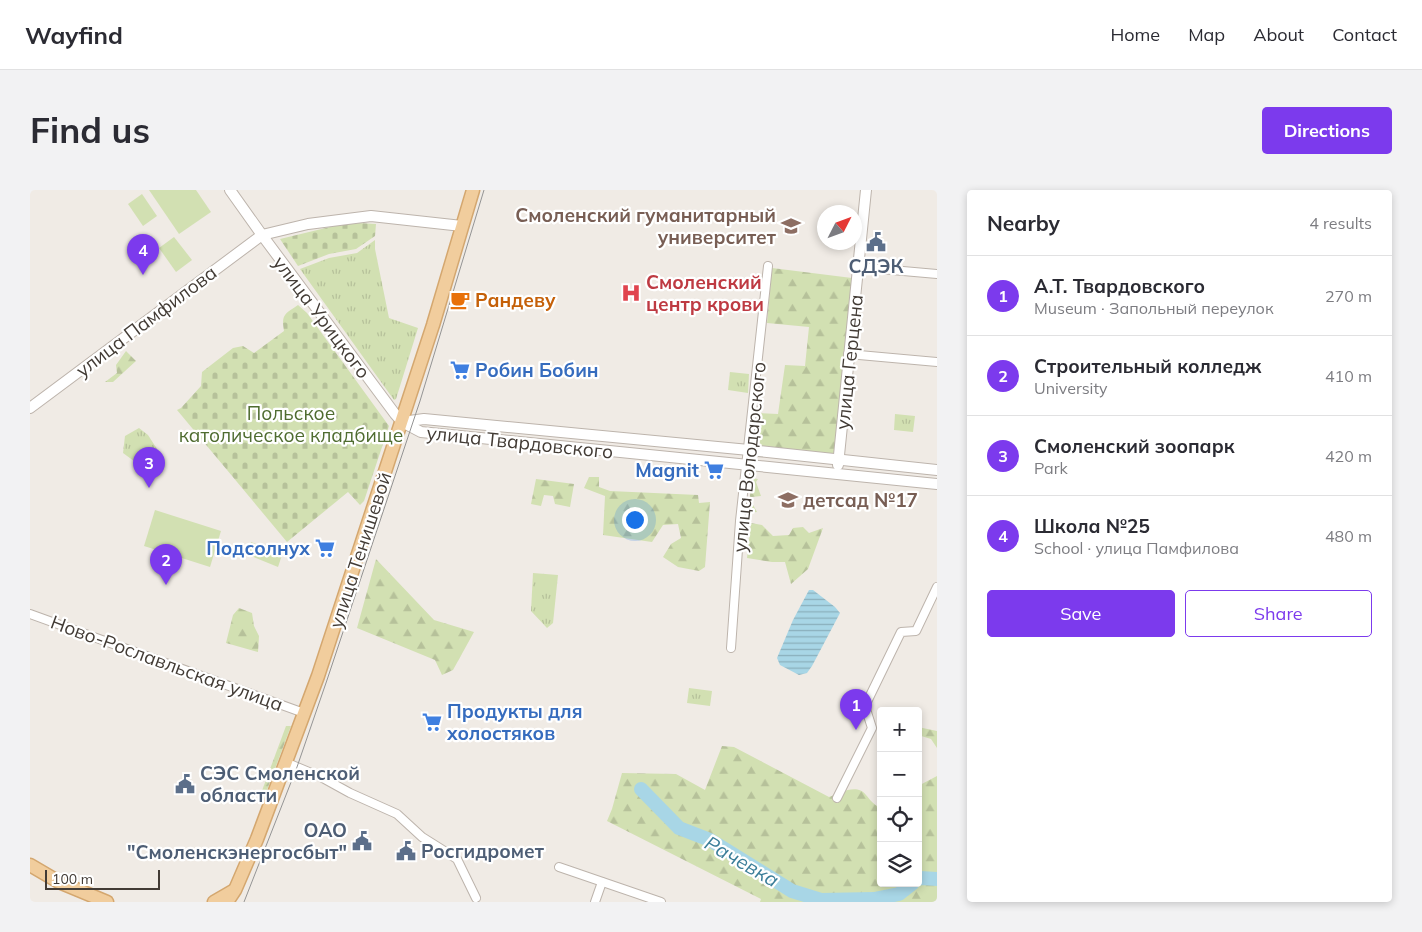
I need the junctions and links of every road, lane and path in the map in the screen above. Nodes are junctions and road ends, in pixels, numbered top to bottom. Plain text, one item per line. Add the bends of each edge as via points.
1 (230, 190) edge
2 (473, 190) edge
3 (866, 190) edge
4 (462, 226) junction
5 (262, 235) junction
6 (768, 266) dead end
7 (858, 267) junction
8 (937, 274) edge
9 (848, 354) junction
10 (937, 362) edge
11 (30, 408) edge
12 (402, 422) junction
13 (601, 437) junction
14 (749, 450) junction
15 (599, 451) junction
16 (839, 460) junction
17 (746, 466) junction
18 (937, 470) edge
19 (837, 474) junction
20 (937, 484) edge
21 (937, 587) edge
22 (30, 614) edge
23 (731, 648) dead end
24 (304, 712) junction
25 (285, 762) junction
26 (837, 798) dead end
27 (30, 865) edge
28 (559, 867) dead end
29 (602, 882) junction
30 (231, 898) edge
31 (476, 898) dead end
32 (107, 902) edge
33 (214, 902) edge
34 (595, 902) edge
35 (661, 902) edge

1 - 5 street, улица Урицкого
2 - 4 main road, улица Тенишевой
3 - 7 street, улица Герцена
4 - 5 street, улица Урицкого via 371,216 308,224
4 - 12 main road, улица Тенишевой
5 - 11 street, улица Памфилова
5 - 12 street, улица Урицкого
6 - 14 street, улица Володарского
7 - 8 street
7 - 9 street, улица Герцена
9 - 10 street
9 - 16 street, улица Герцена
12 - 13 street, улица Твардовского via 424,419
12 - 15 street, улица Твардовского via 421,432
12 - 24 main road, улица Тенишевой
13 - 14 street, улица Твардовского
13 - 15 street
14 - 16 street, улица Твардовского
14 - 17 street, улица Володарского
15 - 17 street, улица Твардовского
16 - 18 street, улица Твардовского
16 - 19 street, улица Герцена
17 - 19 street, улица Твардовского
17 - 23 street, улица Володарского
19 - 20 street, улица Твардовского
21 - 26 street via 916,631 901,632 865,706 872,728
22 - 24 street, Ново-Рославльская улица
24 - 25 main road, улица Тенишевой
25 - 30 main road, улица Тенишевой
25 - 31 street via 397,814 422,837 457,859
27 - 32 main road
28 - 29 street
29 - 34 street
29 - 35 street
30 - 33 main road

